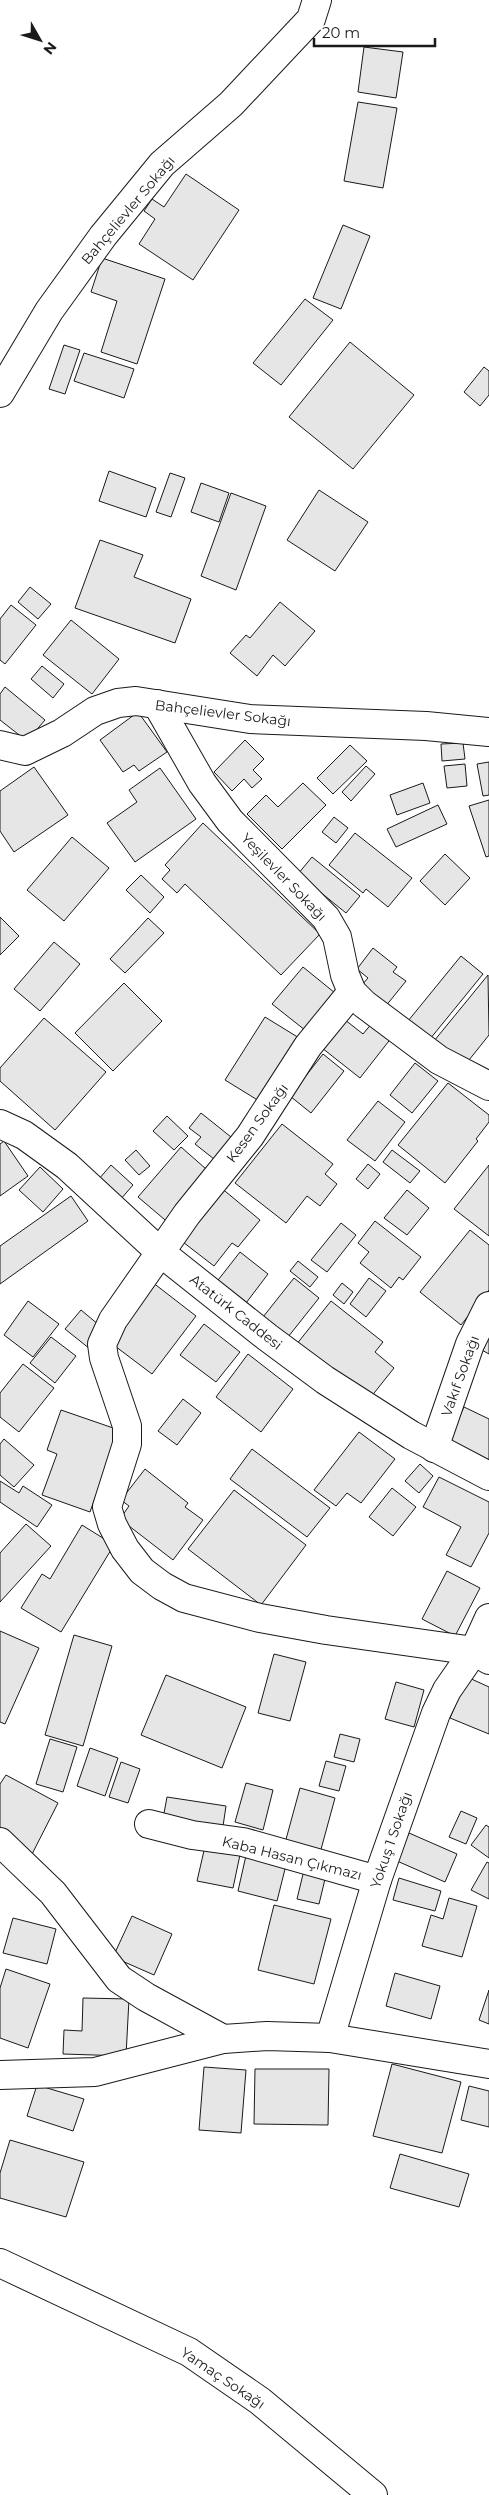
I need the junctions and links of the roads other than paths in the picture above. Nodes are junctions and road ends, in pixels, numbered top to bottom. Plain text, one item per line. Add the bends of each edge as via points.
1 (317, 0) edge
2 (0, 393) edge
3 (157, 704) junction
4 (489, 732) edge
5 (0, 745) edge
6 (352, 992) junction
7 (489, 1086) edge
8 (0, 1124) edge
9 (160, 1252) junction
10 (489, 1306) edge
11 (434, 1448) junction
12 (489, 1476) edge
13 (489, 1618) edge
14 (482, 1656) edge
15 (148, 1824) dead end
16 (0, 1842) edge
17 (377, 1880) junction
18 (330, 2038) junction
19 (223, 2039) junction
20 (489, 2064) edge
21 (0, 2075) edge
22 (0, 2263) edge
23 (373, 2495) edge

1 - 2 street, Bahçelievler Sokağı via 311,19 231,104 162,164 103,236 49,311
3 - 4 street, Bahçelievler Sokağı via 250,719 426,726
3 - 5 street, Bahçelievler Sokağı via 118,703 95,711 62,733 25,751
3 - 6 street, Yeşilevler Sokağı via 202,783 230,821 326,918 337,937
6 - 7 street, Yeşilevler Sokağı via 440,1060
6 - 9 street, Kesen Sokağı via 308,1046 250,1136
8 - 9 street, Atatürk Caddesi via 24,1135 67,1166
9 - 11 street, Atatürk Caddesi via 325,1380
9 - 14 street, Kesen Sokağı via 113,1320 102,1344 109,1377 127,1426 127,1444 107,1507 125,1549 142,1571 162,1586 203,1604 326,1630
10 - 11 street, Vakıf Sokağı via 470,1344
11 - 12 street, Atatürk Caddesi
13 - 14 street
14 - 17 street, Yokuş 1 Sokağı via 447,1690 436,1713
15 - 17 street, Kaba Hasan Çıkmazı via 192,1835 243,1842
16 - 19 street via 53,1893 119,1979
17 - 18 street, Yokuş 1 Sokağı
18 - 19 street via 267,2036
18 - 20 street
19 - 21 street via 95,2072
22 - 23 street, Yamaç Sokağı via 189,2352 260,2401

